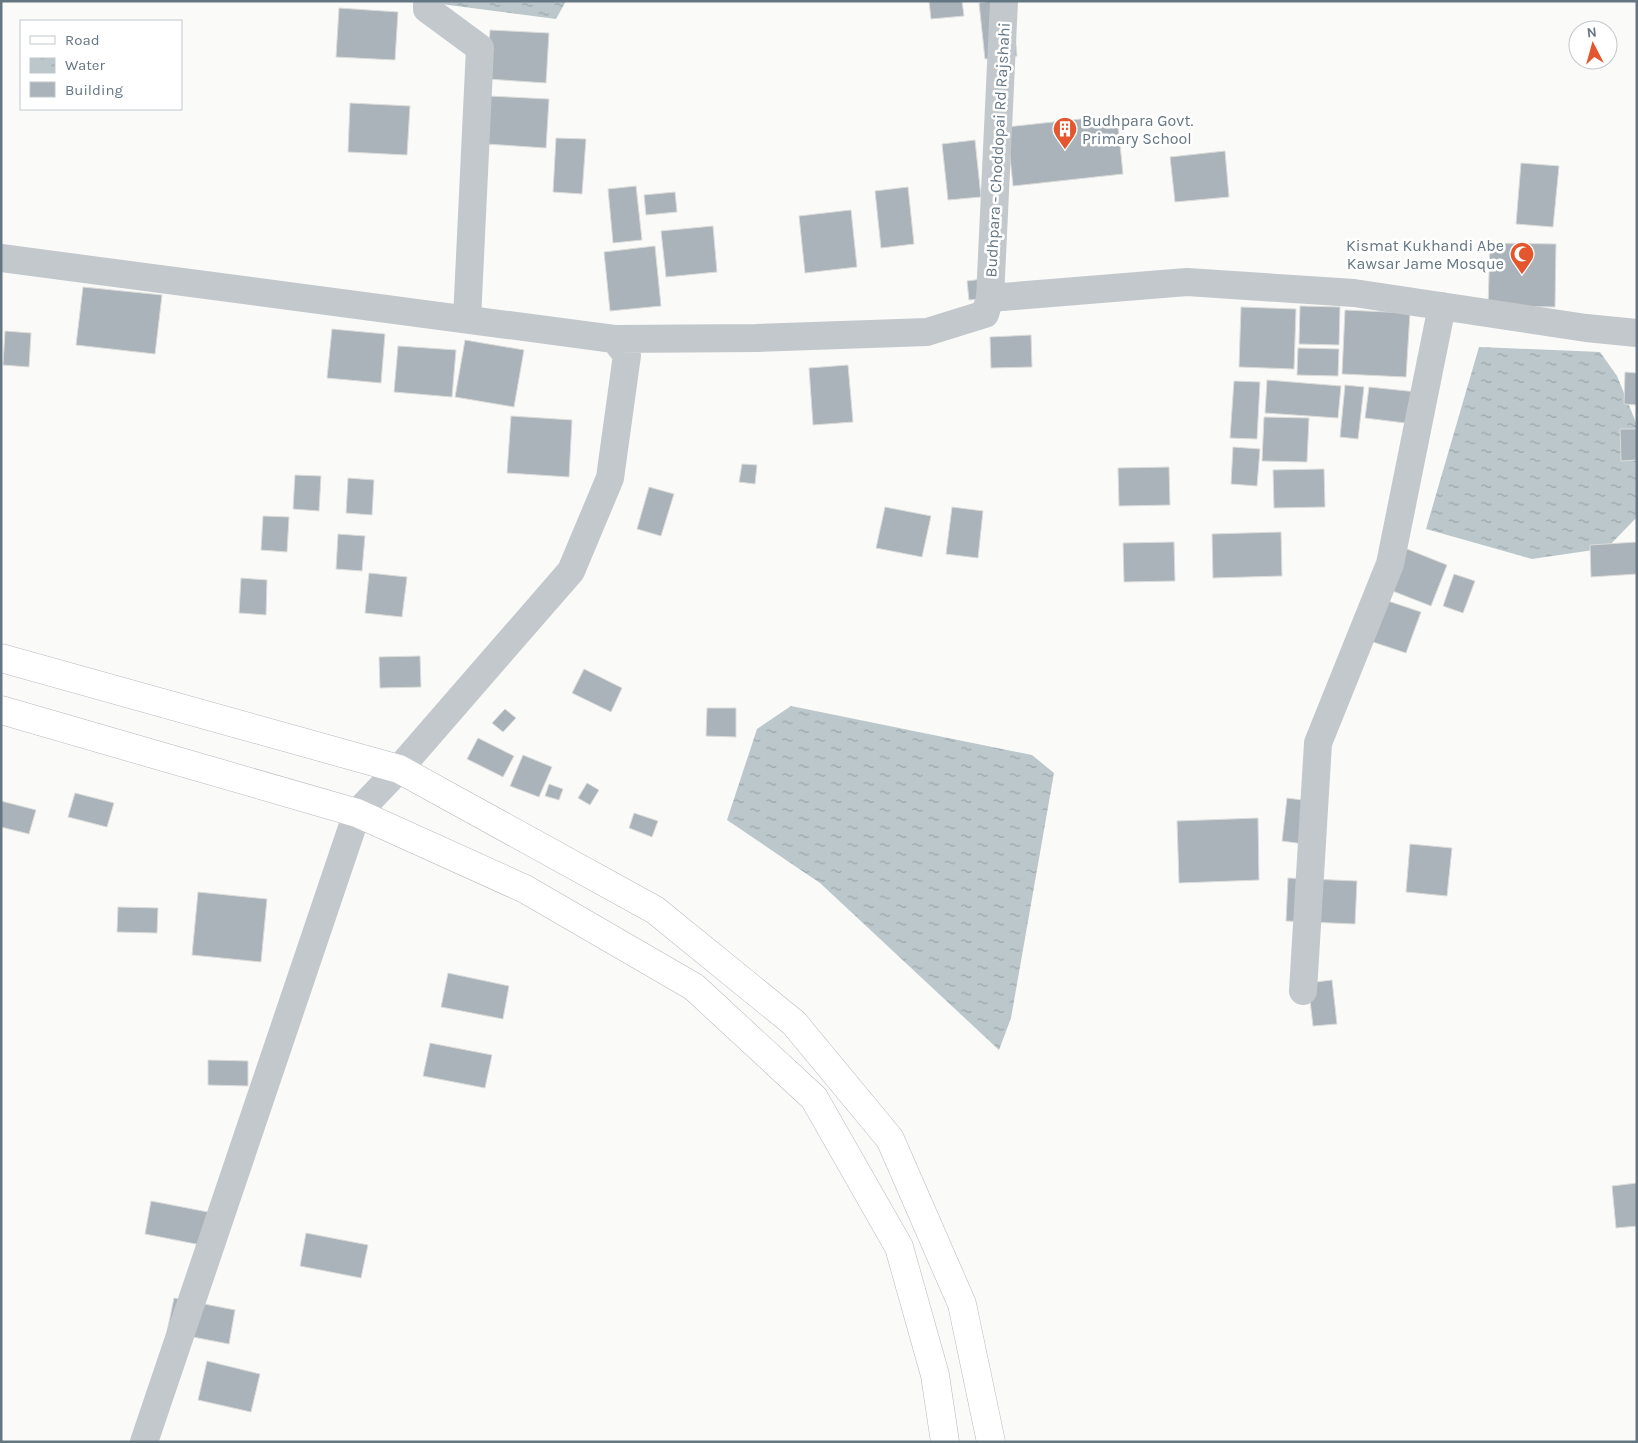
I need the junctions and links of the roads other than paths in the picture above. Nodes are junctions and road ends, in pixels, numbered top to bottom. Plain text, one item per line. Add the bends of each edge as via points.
1 (427, 1) edge
2 (1004, 1) edge
3 (1, 258) edge
4 (990, 298) junction
5 (1442, 306) junction
6 (467, 320) junction
7 (1637, 333) edge
8 (614, 339) junction
9 (1, 658) edge
10 (1, 710) edge
11 (399, 769) junction
12 (358, 812) junction
13 (1303, 990) dead end
14 (144, 1442) edge
15 (945, 1442) edge
16 (990, 1442) edge

1 - 6 street via 427,9 480,48
2 - 4 street, Budhpara - Choddopai Rd Rajshahi
3 - 6 street
4 - 5 street via 1188,282 1354,293
4 - 8 street via 985,314 927,332
5 - 7 street
5 - 13 street via 1390,564 1318,743
6 - 8 street
8 - 11 street via 626,355 610,478 572,571
9 - 11 main road
10 - 12 main road
11 - 12 street
11 - 16 main road via 655,910 794,1024 890,1139 962,1304
12 - 14 street
12 - 15 main road via 525,889 694,987 814,1098 899,1247 935,1375

